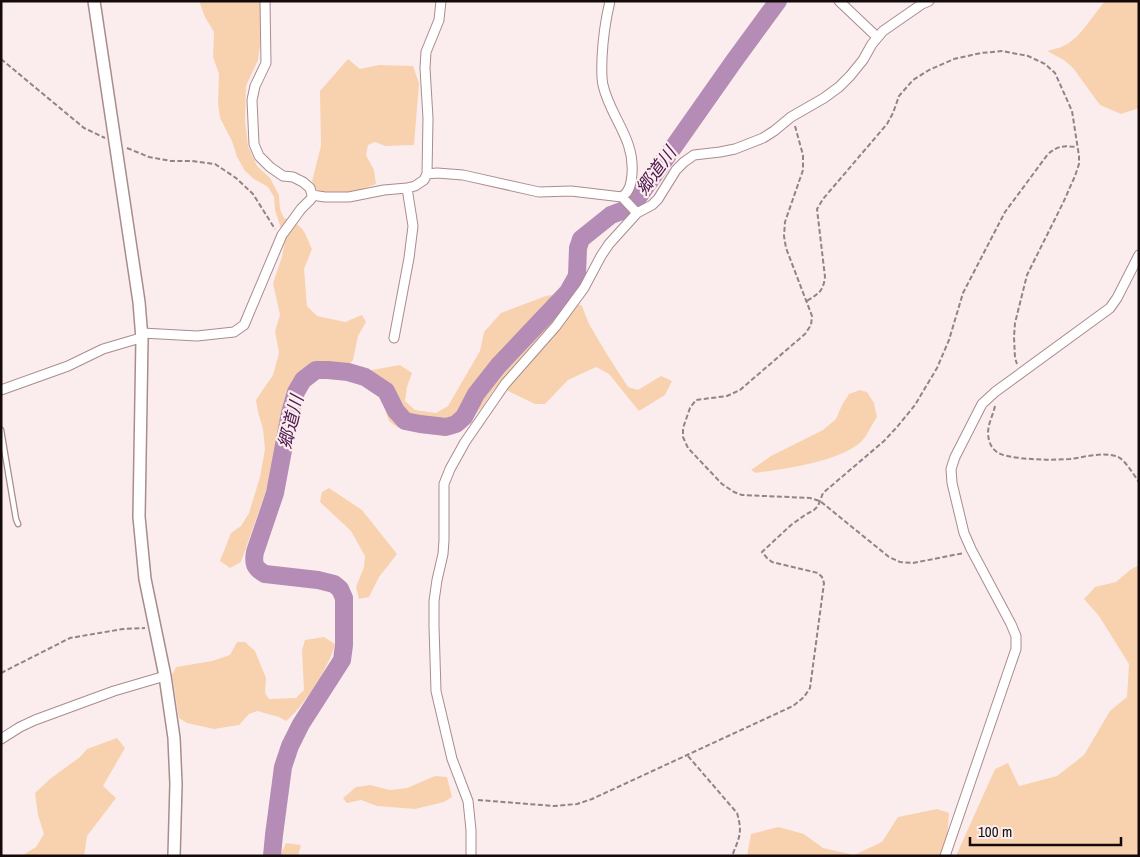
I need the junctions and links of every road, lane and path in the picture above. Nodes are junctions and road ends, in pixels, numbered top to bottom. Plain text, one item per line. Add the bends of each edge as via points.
1 (94, 1) edge
2 (265, 1) edge
3 (441, 1) edge
4 (610, 1) edge
5 (840, 1) edge
6 (929, 1) edge
7 (877, 38) junction
8 (1, 59) edge
9 (791, 117) junction
10 (115, 143) junction
11 (1077, 146) junction
12 (427, 174) junction
13 (407, 188) junction
14 (312, 195) junction
15 (623, 199) junction
16 (635, 211) junction
17 (282, 235) junction
18 (1139, 255) edge
19 (807, 301) junction
20 (142, 336) junction
21 (394, 338) dead end
22 (1021, 373) junction
23 (1, 390) edge
24 (995, 392) junction
25 (1, 430) edge
26 (1139, 482) edge
27 (820, 501) junction
28 (18, 524) dead end
29 (971, 550) junction
30 (156, 630) junction
31 (1, 673) edge
32 (165, 676) junction
33 (1, 739) edge
34 (688, 756) junction
35 (468, 801) junction
36 (174, 856) edge
37 (471, 856) edge
38 (732, 856) edge
39 (945, 856) edge

1 - 10 street
2 - 14 street via 266,63 252,100 254,144 259,156 270,167 283,176 303,182
3 - 12 street via 439,20 426,52
4 - 15 street via 603,33 601,70 602,84 632,153 631,185
5 - 7 street
6 - 7 street
7 - 9 street via 839,87
8 - 10 path via 84,128
9 - 16 street via 763,138 735,149 694,155 676,170 652,205
9 - 19 path via 803,155 803,170 785,222 784,236
10 - 17 path via 149,157 215,164 253,194
10 - 20 street
11 - 19 path via 1072,111 1055,73 1045,64 1028,56 1002,51 954,59 929,70 905,88 887,124 817,209 824,287
11 - 22 path via 1079,164 1076,176 1027,275 1015,323 1015,358
11 - 27 path via 1055,148 1048,154 1006,212 963,294 937,368 915,405 884,441 823,493
12 - 13 street via 424,180
12 - 15 street via 463,176 539,192 571,191
13 - 14 street via 349,197
13 - 21 street via 412,226 410,258
14 - 17 street
15 - 16 street
16 - 35 street via 609,244 584,288 556,326 505,384 465,442 444,484 443,554 434,601 436,691 452,759
17 - 20 street via 244,325 234,332 197,336
18 - 22 street via 1110,308
19 - 27 path via 812,316 805,334 740,390 726,396 696,400 690,408 683,437 688,448 722,484 734,492
20 - 23 street
20 - 30 street via 139,517 145,579
22 - 24 street
24 - 26 path via 996,402 988,431 998,454 1043,460 1100,455 1117,457
24 - 29 street via 982,404 951,469 964,533
25 - 28 lane
27 - 29 path via 889,557 900,562 912,563
27 - 34 path via 814,510 791,525 762,552 772,562 818,572 822,577 824,583 810,688 793,706
29 - 39 street via 1011,624 1016,636 1016,649
30 - 31 path via 123,629 70,638
30 - 32 street
32 - 33 street via 35,720
32 - 36 street via 174,738
34 - 35 path via 577,804 554,806
34 - 38 path via 738,813 740,834
35 - 37 street

